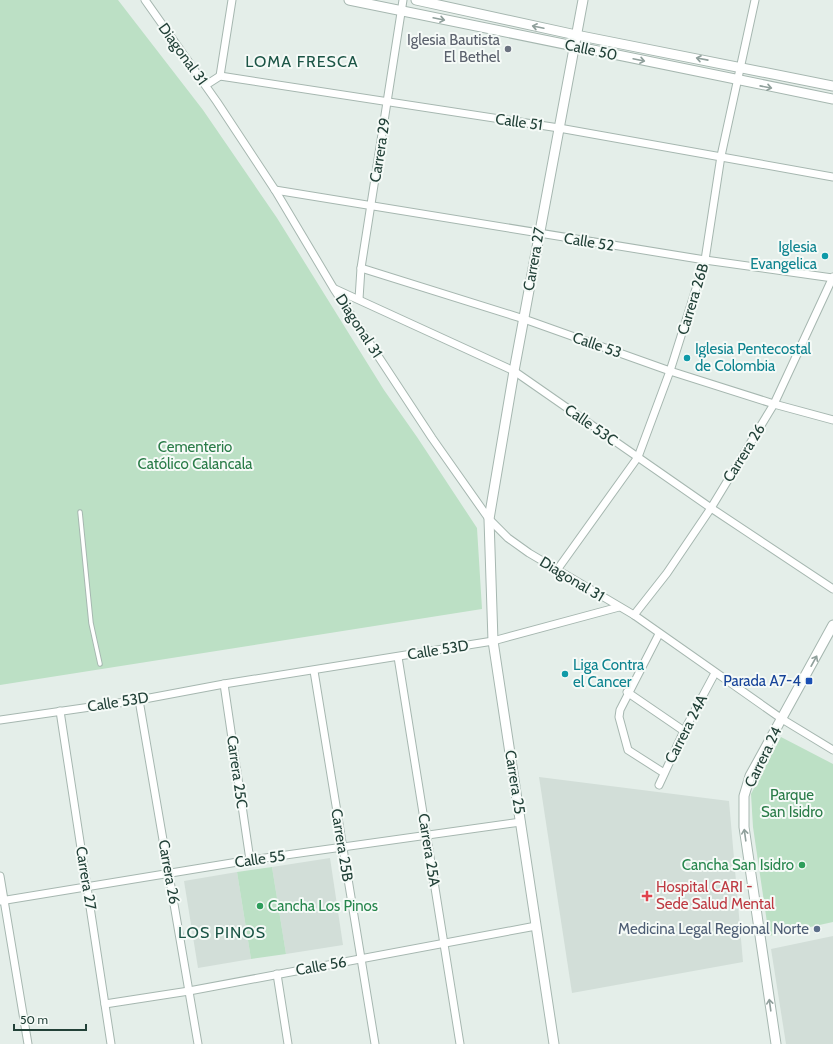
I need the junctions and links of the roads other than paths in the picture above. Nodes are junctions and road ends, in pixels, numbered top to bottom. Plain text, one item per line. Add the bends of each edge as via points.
1 (145, 0) edge
2 (232, 0) edge
3 (348, 0) edge
4 (403, 0) edge
5 (416, 0) edge
6 (583, 0) edge
7 (755, 0) edge
8 (401, 11) junction
9 (576, 35) junction
10 (574, 47) junction
11 (740, 66) junction
12 (220, 76) junction
13 (736, 81) junction
14 (206, 85) junction
15 (833, 86) edge
16 (833, 99) edge
17 (387, 103) junction
18 (559, 128) junction
19 (721, 156) junction
20 (833, 177) edge
21 (275, 190) junction
22 (371, 206) junction
23 (539, 234) junction
24 (705, 260) junction
25 (361, 268) junction
26 (833, 277) edge
27 (334, 289) junction
28 (358, 299) junction
29 (524, 319) junction
30 (514, 371) junction
31 (670, 371) junction
32 (774, 404) junction
33 (833, 420) edge
34 (638, 457) junction
35 (711, 508) junction
36 (80, 512) dead end
37 (489, 519) junction
38 (557, 570) junction
39 (833, 589) edge
40 (619, 607) junction
41 (634, 615) junction
42 (833, 625) edge
43 (659, 634) junction
44 (494, 641) junction
45 (398, 656) junction
46 (100, 664) dead end
47 (314, 671) junction
48 (715, 673) junction
49 (224, 684) junction
50 (627, 692) junction
51 (139, 700) junction
52 (60, 711) junction
53 (0, 720) edge
54 (782, 720) junction
55 (684, 731) junction
56 (833, 750) edge
57 (664, 773) junction
58 (659, 785) dead end
59 (521, 822) junction
60 (427, 836) junction
61 (343, 848) junction
62 (250, 860) junction
63 (169, 874) junction
64 (0, 876) edge
65 (87, 886) junction
66 (2, 900) edge
67 (536, 926) junction
68 (444, 944) junction
69 (361, 959) junction
70 (277, 974) junction
71 (189, 991) junction
72 (105, 1004) junction
73 (28, 1044) edge
74 (111, 1044) edge
75 (198, 1044) edge
76 (288, 1044) edge
77 (375, 1044) edge
78 (460, 1044) edge
79 (554, 1044) edge
80 (776, 1044) edge

1 - 14 street, Diagonal 31
2 - 12 street
3 - 8 street, Calle 50
4 - 8 street, Carrera 29
9 -> 5 street, Calle 50
6 - 9 street, Carrera 27
7 - 11 street, Carrera 26B
8 -> 10 street, Calle 50
8 - 17 street, Carrera 29
9 - 10 street, Carrera 27
11 -> 9 street, Calle 50
10 -> 13 street, Calle 50
10 - 18 street, Carrera 27
11 - 13 street, Carrera 26B
11 - 15 street, Calle 50
12 - 14 street
12 - 17 street, Calle 51
13 -> 16 street, Calle 50
13 - 19 street, Carrera 26B
14 - 21 street, Diagonal 31
17 - 18 street, Calle 51
17 - 22 street, Carrera 29
18 - 19 street, Calle 51
18 - 23 street, Carrera 27
19 - 20 street, Calle 51
19 - 24 street, Carrera 26B
21 - 22 street, Calle 52
21 - 27 street, Diagonal 31
22 - 23 street, Calle 52
22 - 25 street, Carrera 29
23 - 24 street, Calle 52
23 - 29 street, Carrera 27
24 - 26 street, Calle 52
24 - 31 street, Carrera 26B
25 - 28 street, Carrera 29
25 - 29 street, Calle 53
26 - 32 street, Carrera 26
27 - 28 street, Calle 53C
27 - 37 street, Diagonal 31 via 432,438
28 - 30 street, Calle 53C
29 - 30 street, Carrera 27
29 - 31 street, Calle 53
30 - 34 street, Calle 53C
30 - 37 street, Carrera 27
31 - 32 street, Calle 53
31 - 34 street, Carrera 26B
32 - 33 street, Calle 53
32 - 35 street, Carrera 26
34 - 35 street, Calle 53C
34 - 38 street, Carrera 26B
35 - 39 street, Calle 53C
35 - 41 street, Carrera 26 via 667,573
36 - 46 lane via 90,623
37 - 38 street, Diagonal 31 via 508,538
37 - 44 street, Carrera 25
38 - 40 street, Diagonal 31
40 - 41 street
40 - 44 street, Calle 53D
41 - 43 street
54 -> 42 street, Carrera 24
43 - 48 street
43 - 50 street
44 - 45 street, Calle 53D
44 - 59 street, Carrera 25
45 - 47 street, Calle 53D
45 - 60 street, Carrera 25A
47 - 49 street, Calle 53D
47 - 61 street, Carrera 25B
48 - 54 street
48 - 55 street, Carrera 24A
49 - 51 street, Calle 53D
49 - 62 street, Carrera 25C
50 - 55 street
50 - 57 street via 619,717 626,746 630,752
51 - 52 street, Calle 53D
51 - 63 street, Carrera 26
52 - 53 street, Calle 53D
52 - 65 street, Carrera 27
54 - 56 street
80 -> 54 street, Carrera 24 via 744,828 744,796 750,776
55 - 57 street, Carrera 24A
57 - 58 street, Carrera 24A
59 - 60 street, Calle 55
59 - 67 street, Carrera 25
60 - 61 street, Calle 55
60 - 68 street, Carrera 25A
61 - 62 street, Calle 55
61 - 69 street, Carrera 25B
62 - 63 street, Calle 55
63 - 65 street, Calle 55
63 - 71 street, Carrera 26
64 - 66 street
65 - 66 street, Calle 55
65 - 72 street, Carrera 27
66 - 73 street
67 - 68 street, Calle 56
67 - 79 street, Carrera 25
68 - 69 street, Calle 56
68 - 78 street, Carrera 25A
69 - 70 street, Calle 56
69 - 77 street, Carrera 25B
70 - 71 street, Calle 56
70 - 76 street
71 - 72 street, Calle 56
71 - 75 street, Carrera 26
72 - 74 street, Carrera 27

